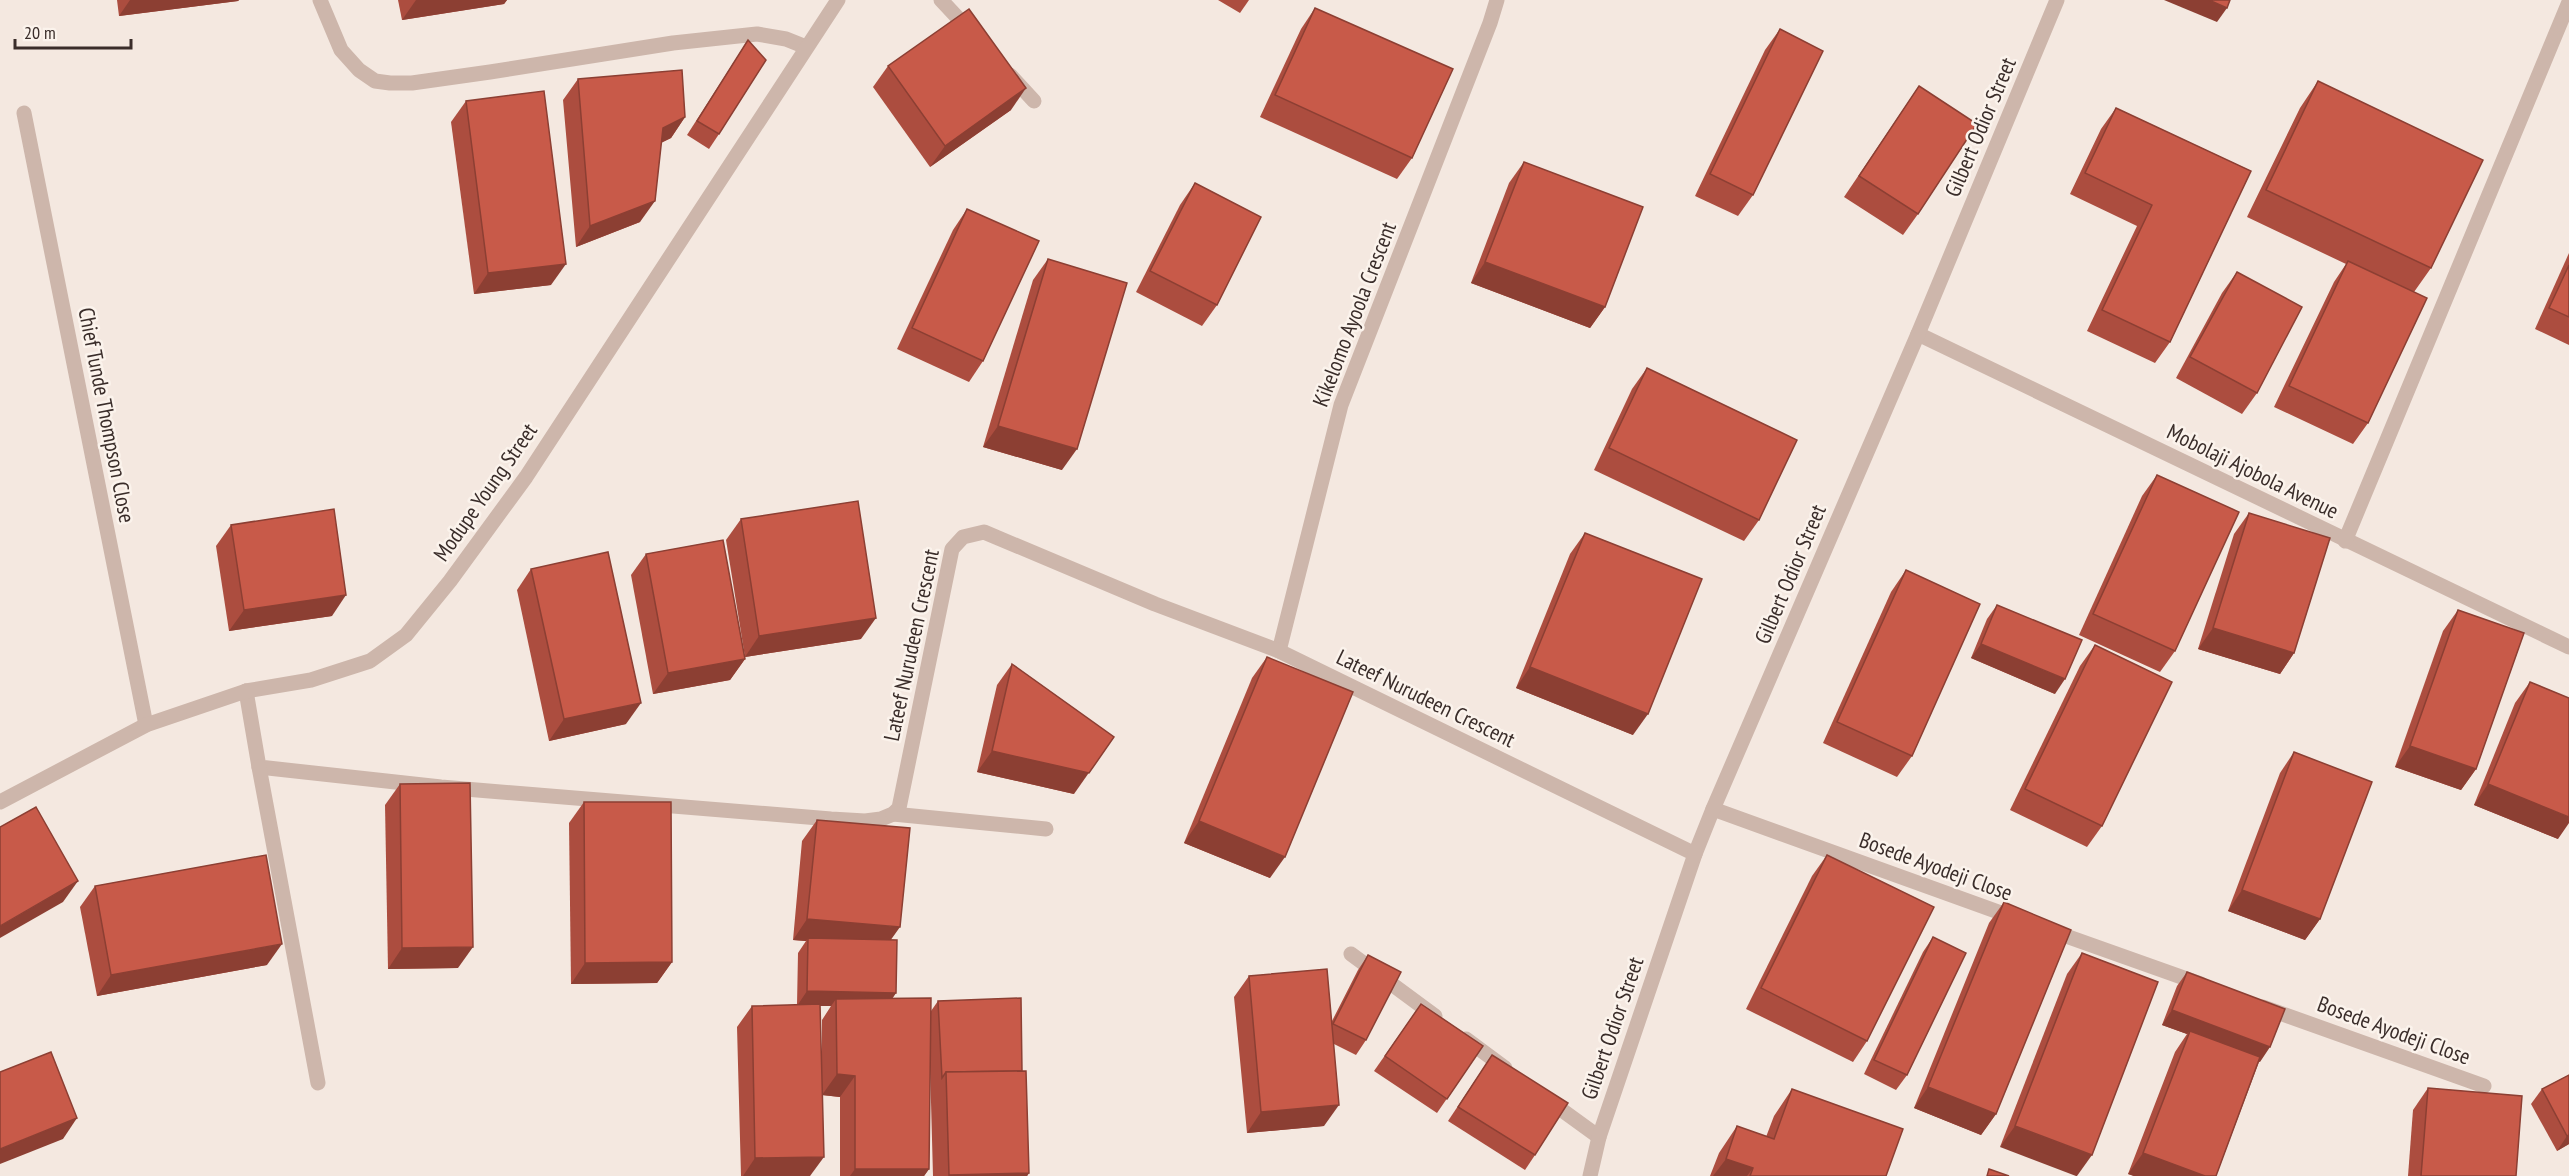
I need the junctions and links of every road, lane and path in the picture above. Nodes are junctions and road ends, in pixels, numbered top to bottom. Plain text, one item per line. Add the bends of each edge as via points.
1 (320, 0) edge
2 (838, 0) edge
3 (941, 0) edge
4 (1497, 0) edge
5 (2057, 0) edge
6 (2569, 2) edge
7 (980, 42) edge
8 (806, 47) junction
9 (1003, 67) edge
10 (1034, 100) dead end
11 (24, 113) dead end
12 (1918, 334) junction
13 (2345, 541) junction
14 (2569, 647) edge
15 (1279, 651) junction
16 (246, 691) junction
17 (146, 725) junction
18 (259, 767) junction
19 (0, 802) edge
20 (1713, 809) junction
21 (894, 814) junction
22 (1046, 829) dead end
23 (1695, 854) junction
24 (1351, 954) dead end
25 (2216, 990) edge
26 (2249, 1002) edge
27 (1513, 1074) edge
28 (318, 1083) dead end
29 (2484, 1086) dead end
30 (1532, 1088) edge
31 (1599, 1137) junction
32 (1590, 1176) edge

1 - 8 street via 341,50 375,81 412,82 757,34
2 - 8 street, Modupe Young Street
3 - 7 street
4 - 15 street, Kikelomo Ayoola Crescent via 1341,405
5 - 12 street, Gilbert Odior Street
6 - 13 street
8 - 16 street, Modupe Young Street via 526,477 406,635 370,661 310,680
9 - 10 street
11 - 17 street, Chief Tunde Thompson Close
12 - 13 street, Mobolaji Ajobola Avenue
12 - 20 street, Gilbert Odior Street
13 - 14 street, Mobolaji Ajobola Avenue
15 - 21 street, Lateef Nurudeen Crescent via 1155,604 998,536 984,532 968,534 952,549 899,808
15 - 23 street, Lateef Nurudeen Crescent
16 - 17 street, Modupe Young Street
16 - 18 street
17 - 19 street, Modupe Young Street
18 - 21 street via 441,787 831,819 865,821
18 - 28 street
20 - 23 street, Gilbert Odior Street
20 - 25 street, Bosede Ayodeji Close
21 - 22 street
23 - 31 street, Gilbert Odior Street
24 - 27 street
26 - 29 street, Bosede Ayodeji Close
30 - 31 street
31 - 32 street, Gilbert Odior Street

